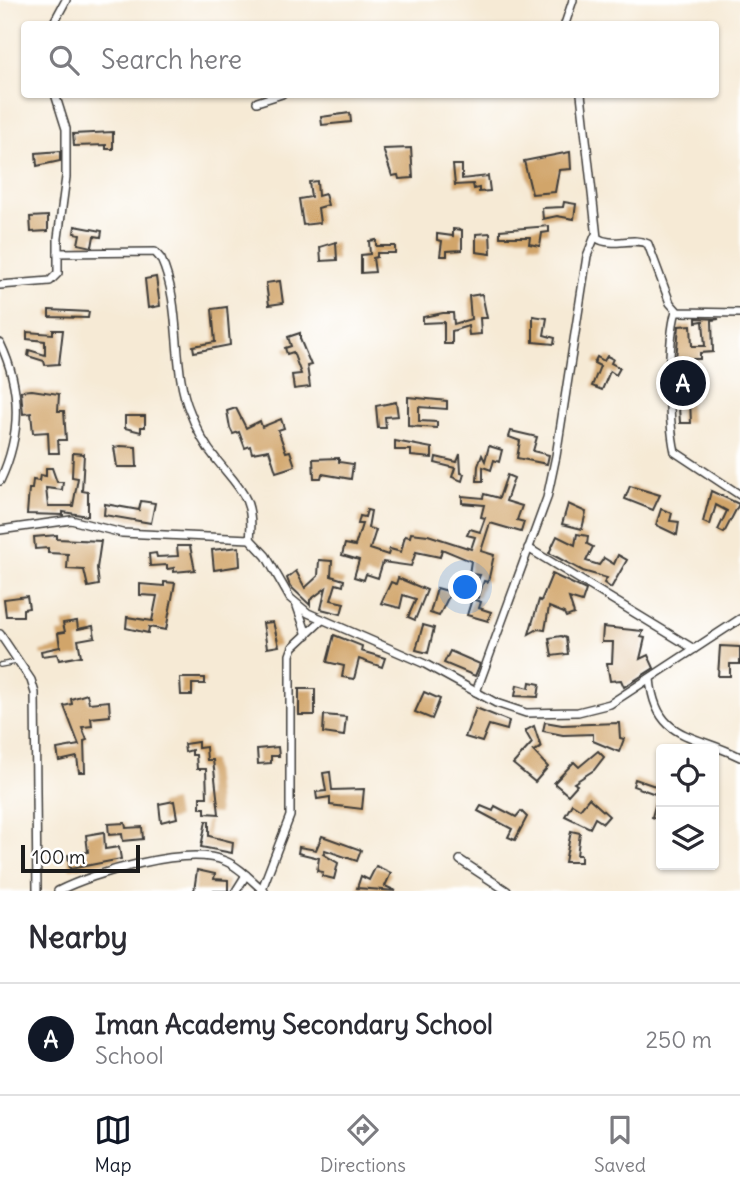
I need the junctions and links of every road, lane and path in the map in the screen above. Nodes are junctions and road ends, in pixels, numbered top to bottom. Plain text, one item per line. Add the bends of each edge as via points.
1 (66, 0) edge
2 (573, 0) edge
3 (55, 21) edge
4 (566, 21) edge
5 (56, 98) edge
6 (270, 98) edge
7 (581, 98) edge
8 (257, 102) dead end
9 (595, 236) junction
10 (58, 253) junction
11 (0, 285) edge
12 (676, 311) junction
13 (740, 313) edge
14 (0, 343) edge
15 (0, 481) edge
16 (740, 495) edge
17 (0, 530) edge
18 (250, 539) junction
19 (528, 548) junction
20 (295, 603) junction
21 (740, 619) edge
22 (322, 620) junction
23 (0, 634) edge
24 (307, 635) junction
25 (694, 649) junction
26 (18, 661) junction
27 (0, 665) edge
28 (650, 679) junction
29 (476, 692) junction
30 (740, 757) edge
31 (460, 860) dead end
32 (246, 875) junction
33 (263, 890) edge
34 (37, 891) edge
35 (58, 891) edge
36 (236, 891) edge
37 (507, 891) edge

1 - 3 street
2 - 4 street
5 - 10 street via 66,129
6 - 8 street
7 - 9 street
9 - 12 street via 602,242 648,244
9 - 19 street via 587,256 552,476
10 - 11 street via 58,273 53,280
10 - 18 street via 155,252 161,259 176,318 187,406 215,458 243,489 251,520
12 - 13 street
12 - 16 street via 671,339 675,452
14 - 15 street via 12,366 17,398 14,446
17 - 18 street via 71,520 122,533
18 - 20 street via 266,555
19 - 25 street
19 - 29 street
20 - 22 street
20 - 24 street
21 - 25 street
22 - 24 street
22 - 29 street via 370,638
23 - 26 street
24 - 33 street via 293,647 290,659 289,816
25 - 28 street
26 - 27 lane
26 - 34 street via 35,692
28 - 29 street via 610,704 578,712 526,713
28 - 30 street via 655,708 667,725
31 - 37 street
32 - 33 street
32 - 35 street via 221,859 177,857
32 - 36 street

